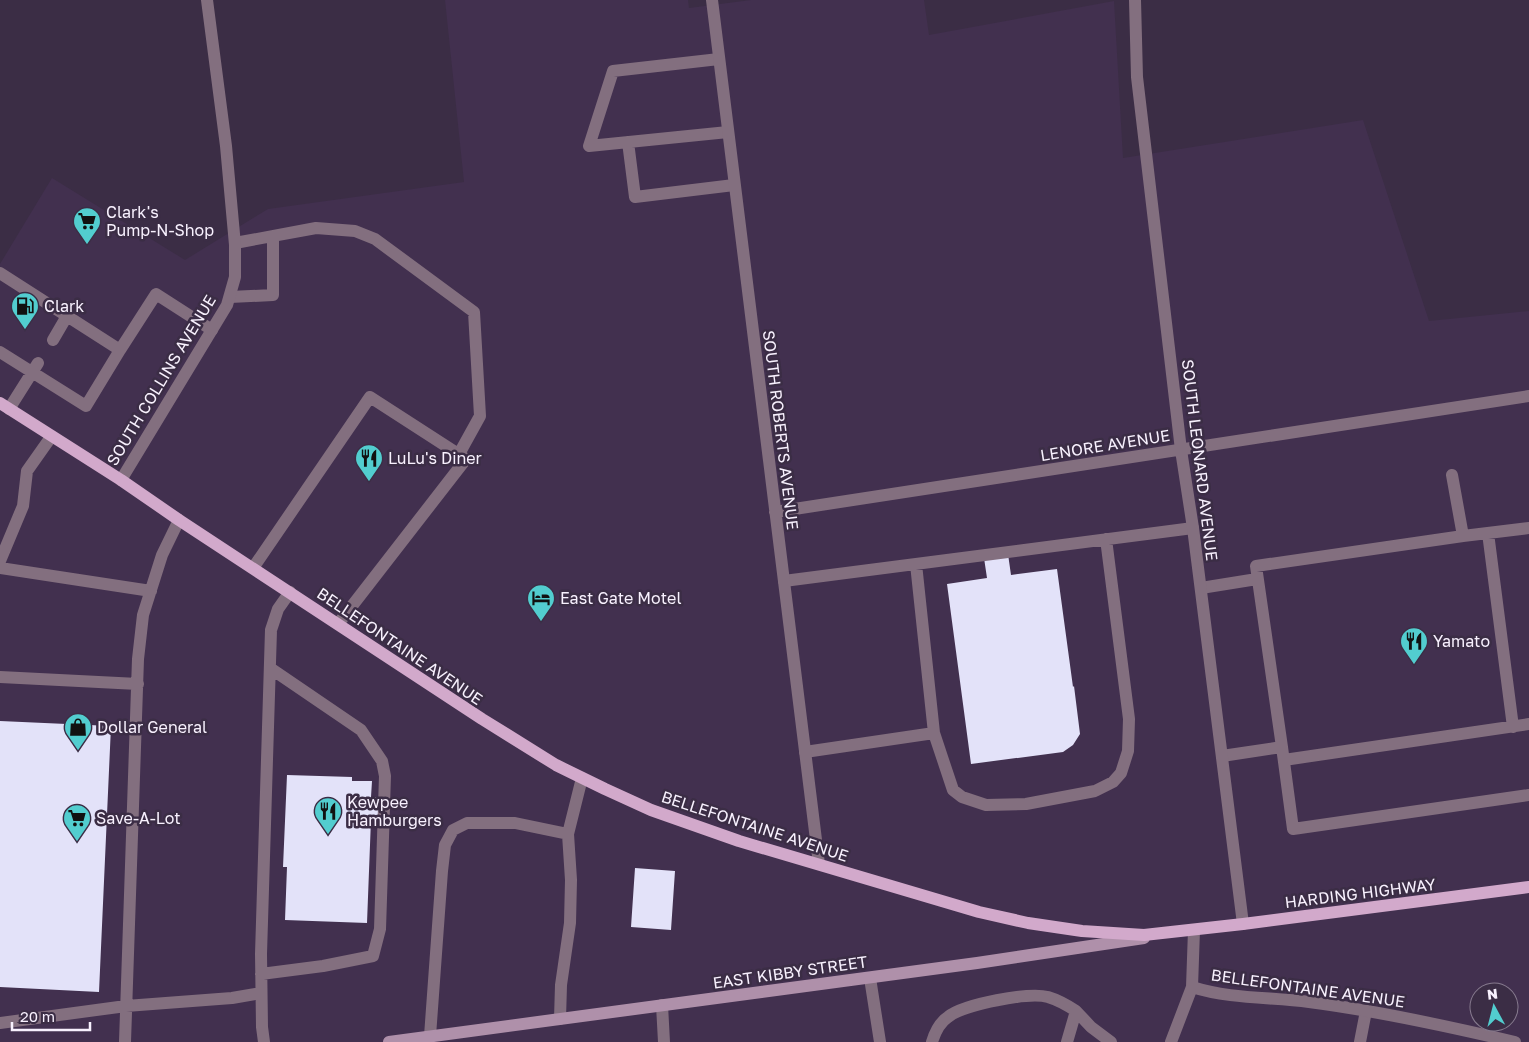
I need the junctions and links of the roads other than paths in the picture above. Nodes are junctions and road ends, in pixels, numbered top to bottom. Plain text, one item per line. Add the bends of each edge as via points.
1 (207, 0) edge
2 (712, 0) edge
3 (1135, 0) edge
4 (719, 60) junction
5 (728, 132) junction
6 (628, 142) junction
7 (734, 185) junction
8 (273, 236) junction
9 (235, 243) junction
10 (0, 274) edge
11 (230, 297) junction
12 (67, 316) junction
13 (212, 330) junction
14 (53, 340) dead end
15 (120, 350) junction
16 (0, 352) edge
17 (35, 367) junction
18 (1529, 396) edge
19 (4, 406) edge
20 (51, 436) junction
21 (1181, 450) junction
22 (458, 454) junction
23 (1452, 475) dead end
24 (121, 480) junction
25 (775, 512) junction
26 (179, 520) junction
27 (1193, 528) junction
28 (1529, 528) edge
29 (1488, 533) junction
30 (1462, 536) junction
31 (1106, 539) junction
32 (0, 561) edge
33 (916, 564) junction
34 (0, 568) edge
35 (253, 568) junction
36 (1257, 579) junction
37 (784, 582) junction
38 (1201, 588) junction
39 (151, 591) junction
40 (290, 592) junction
41 (338, 624) junction
42 (270, 668) junction
43 (0, 677) edge
44 (138, 684) junction
45 (1529, 724) edge
46 (1513, 727) junction
47 (934, 733) junction
48 (805, 752) junction
49 (1283, 754) junction
50 (1222, 756) junction
51 (582, 778) junction
52 (1529, 795) edge
53 (568, 834) junction
54 (819, 864) junction
55 (1529, 887) edge
56 (1243, 924) junction
57 (1194, 930) junction
58 (261, 974) junction
59 (870, 978) junction
60 (1192, 987) junction
61 (261, 993) junction
62 (126, 1006) junction
63 (662, 1006) junction
64 (1076, 1010) junction
65 (1366, 1010) junction
66 (560, 1019) junction
67 (0, 1023) edge
68 (430, 1036) junction
69 (461, 1037) edge
70 (1501, 1040) edge
71 (125, 1042) edge
72 (264, 1042) edge
73 (389, 1042) edge
74 (664, 1042) edge
75 (880, 1042) edge
76 (932, 1042) edge
77 (1067, 1042) edge
78 (1111, 1042) edge
79 (1171, 1042) edge
80 (1360, 1042) edge
81 (1515, 1042) edge

1 - 9 street, SOUTH COLLINS AVENUE
2 - 4 street, SOUTH ROBERTS AVENUE
3 - 21 street, SOUTH LEONARD AVENUE via 1137,77
4 - 5 street, SOUTH ROBERTS AVENUE
4 - 6 street via 613,71 589,146
5 - 6 street
5 - 7 street, SOUTH ROBERTS AVENUE
6 - 7 street via 635,197
7 - 25 street, SOUTH ROBERTS AVENUE
8 - 9 street
8 - 11 street via 273,295
8 - 22 street via 316,228 355,231 375,239 474,312 480,416
9 - 11 street, SOUTH COLLINS AVENUE via 235,277
10 - 12 street
11 - 13 street, SOUTH COLLINS AVENUE
12 - 14 street
12 - 15 street
13 - 15 street via 156,294
13 - 24 street, SOUTH COLLINS AVENUE
15 - 17 street via 86,406
16 - 17 street
17 - 19 street
18 - 21 street, LENORE AVENUE
19 - 20 main road, BELLEFONTAINE AVENUE
20 - 24 main road, BELLEFONTAINE AVENUE
20 - 32 street via 27,471 23,506
21 - 25 street, LENORE AVENUE
21 - 27 street, SOUTH LEONARD AVENUE
22 - 35 street via 370,397
22 - 41 street via 466,459
23 - 30 street
24 - 26 main road, BELLEFONTAINE AVENUE
25 - 37 street, SOUTH ROBERTS AVENUE
26 - 35 main road, BELLEFONTAINE AVENUE
26 - 39 street via 162,555
27 - 31 street
27 - 38 street, SOUTH LEONARD AVENUE
28 - 29 street
29 - 30 street
29 - 46 street
30 - 36 street via 1256,566
31 - 33 street
31 - 47 street via 1129,719 1128,751 1121,773 1113,782 1095,791 1026,804 986,805 953,790
33 - 37 street
33 - 47 street
34 - 39 street
35 - 40 main road, BELLEFONTAINE AVENUE
36 - 38 street
36 - 49 street
37 - 48 street, SOUTH ROBERTS AVENUE
38 - 50 street, SOUTH LEONARD AVENUE
39 - 44 street via 143,614
40 - 41 main road, BELLEFONTAINE AVENUE
40 - 42 street via 278,609 271,630
41 - 51 main road, BELLEFONTAINE AVENUE via 482,719
42 - 58 street
42 - 58 street via 361,730 382,761 385,776 380,929 373,956
43 - 44 street
44 - 62 street
45 - 46 street
46 - 49 street
47 - 48 street
48 - 54 street, SOUTH ROBERTS AVENUE
49 - 50 street
49 - 52 street via 1293,829
50 - 56 street, SOUTH LEONARD AVENUE
51 - 53 street
51 - 54 main road, BELLEFONTAINE AVENUE via 694,826
53 - 66 street via 570,922
53 - 68 street via 515,823 467,823 453,830 445,845 442,871
54 - 57 main road, BELLEFONTAINE AVENUE via 979,912 1028,923 1144,935
55 - 56 main road, HARDING HIGHWAY
56 - 57 main road, HARDING HIGHWAY
57 - 59 street, EAST KIBBY STREET
57 - 60 street, BELLEFONTAINE AVENUE
58 - 61 street
59 - 63 street, EAST KIBBY STREET
59 - 75 street
60 - 65 street, BELLEFONTAINE AVENUE via 1246,998
60 - 79 street
61 - 62 street
61 - 72 street
62 - 67 street
62 - 71 street
63 - 66 street, EAST KIBBY STREET
63 - 74 street
64 - 76 street via 1047,997 1033,996 971,1007 944,1020
64 - 77 street
64 - 78 street
65 - 70 street, BELLEFONTAINE AVENUE via 1433,1022
65 - 80 street
66 - 69 street, EAST KIBBY STREET
68 - 69 street, EAST KIBBY STREET
68 - 73 street, EAST KIBBY STREET
70 - 81 street, BELLEFONTAINE AVENUE

